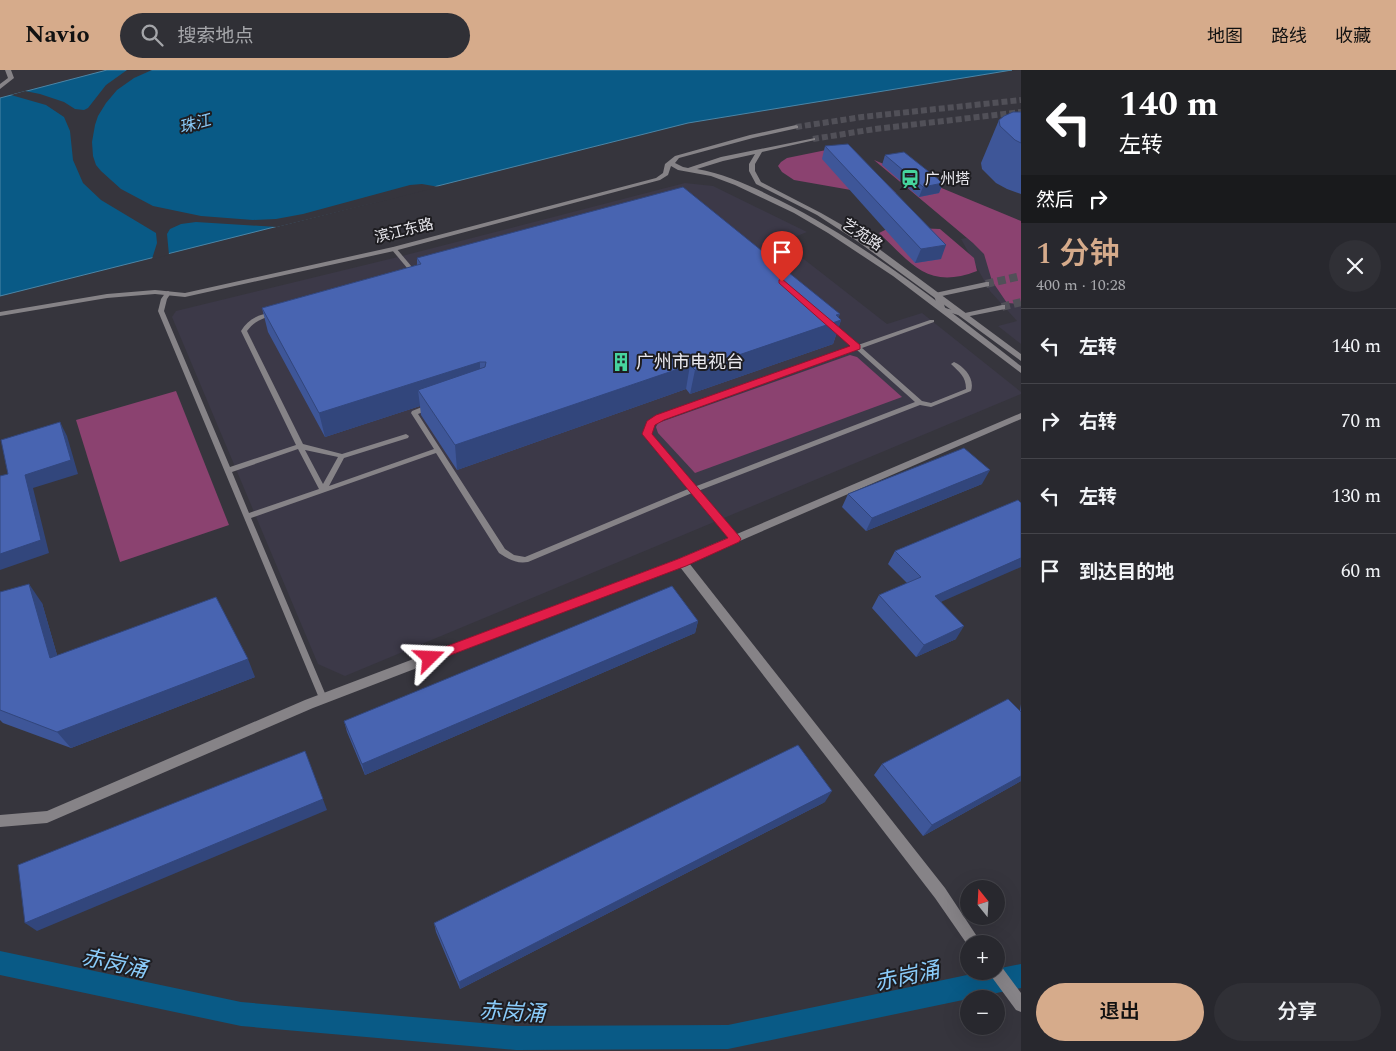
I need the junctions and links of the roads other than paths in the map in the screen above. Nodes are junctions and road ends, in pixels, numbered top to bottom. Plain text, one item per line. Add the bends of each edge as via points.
1 (8, 70) edge
2 (0, 87) edge
3 (796, 127) tunnel mouth
4 (813, 139) tunnel mouth
5 (760, 150) junction
6 (673, 159) junction
7 (688, 170) junction
8 (394, 248) junction
9 (425, 273) edge
10 (416, 275) junction
11 (407, 278) edge
12 (986, 284) tunnel mouth
13 (168, 293) junction
14 (938, 295) junction
15 (1002, 306) tunnel mouth
16 (942, 309) junction
17 (278, 312) edge
18 (0, 314) edge
19 (965, 315) junction
20 (827, 321) edge
21 (932, 321) dead end
22 (856, 347) junction
23 (1021, 358) edge
24 (954, 364) dead end
25 (1021, 370) edge
26 (920, 403) junction
27 (440, 404) edge
28 (1021, 416) edge
29 (406, 436) dead end
30 (300, 446) junction
31 (438, 450) junction
32 (342, 456) junction
33 (227, 471) junction
34 (323, 490) junction
35 (693, 490) junction
36 (247, 517) junction
37 (735, 539) junction
38 (682, 562) junction
39 (323, 698) junction
40 (0, 821) edge
41 (969, 935) edge
42 (1003, 980) edge
43 (1021, 1005) edge

1 - 2 street via 11,78
3 - 6 street
4 - 5 street
5 - 7 street
5 - 14 street, 艺苑路 via 752,164 758,183 839,226
6 - 7 street, 艺苑路 via 675,166
6 - 8 street, 滨江东路 via 666,174 658,179
7 - 16 street, 艺苑路 via 728,180 802,214 867,253
8 - 10 lane
8 - 13 street, 滨江东路 via 185,295
9 - 10 lane
10 - 11 lane
12 - 14 street
13 - 18 street, 滨江东路 via 107,296
13 - 33 lane via 161,310
14 - 16 street
14 - 19 street, 艺苑路
15 - 19 street
16 - 19 street
16 - 25 street, 艺苑路
17 - 30 lane via 259,317 244,331
19 - 23 street, 艺苑路
20 - 22 lane
21 - 22 lane
22 - 26 lane
22 - 35 lane via 651,424 647,434
24 - 26 lane via 967,375 969,390 931,405
26 - 35 lane
27 - 31 lane via 414,413
28 - 37 street
29 - 32 lane
30 - 32 lane
30 - 33 lane
30 - 34 lane
31 - 34 lane
31 - 35 lane via 502,551 512,558 525,560
32 - 34 lane
33 - 36 lane
34 - 36 lane
35 - 37 lane
36 - 39 lane
37 - 38 street
38 - 39 street
38 - 41 street via 940,893
39 - 40 street via 47,817
42 - 43 street

